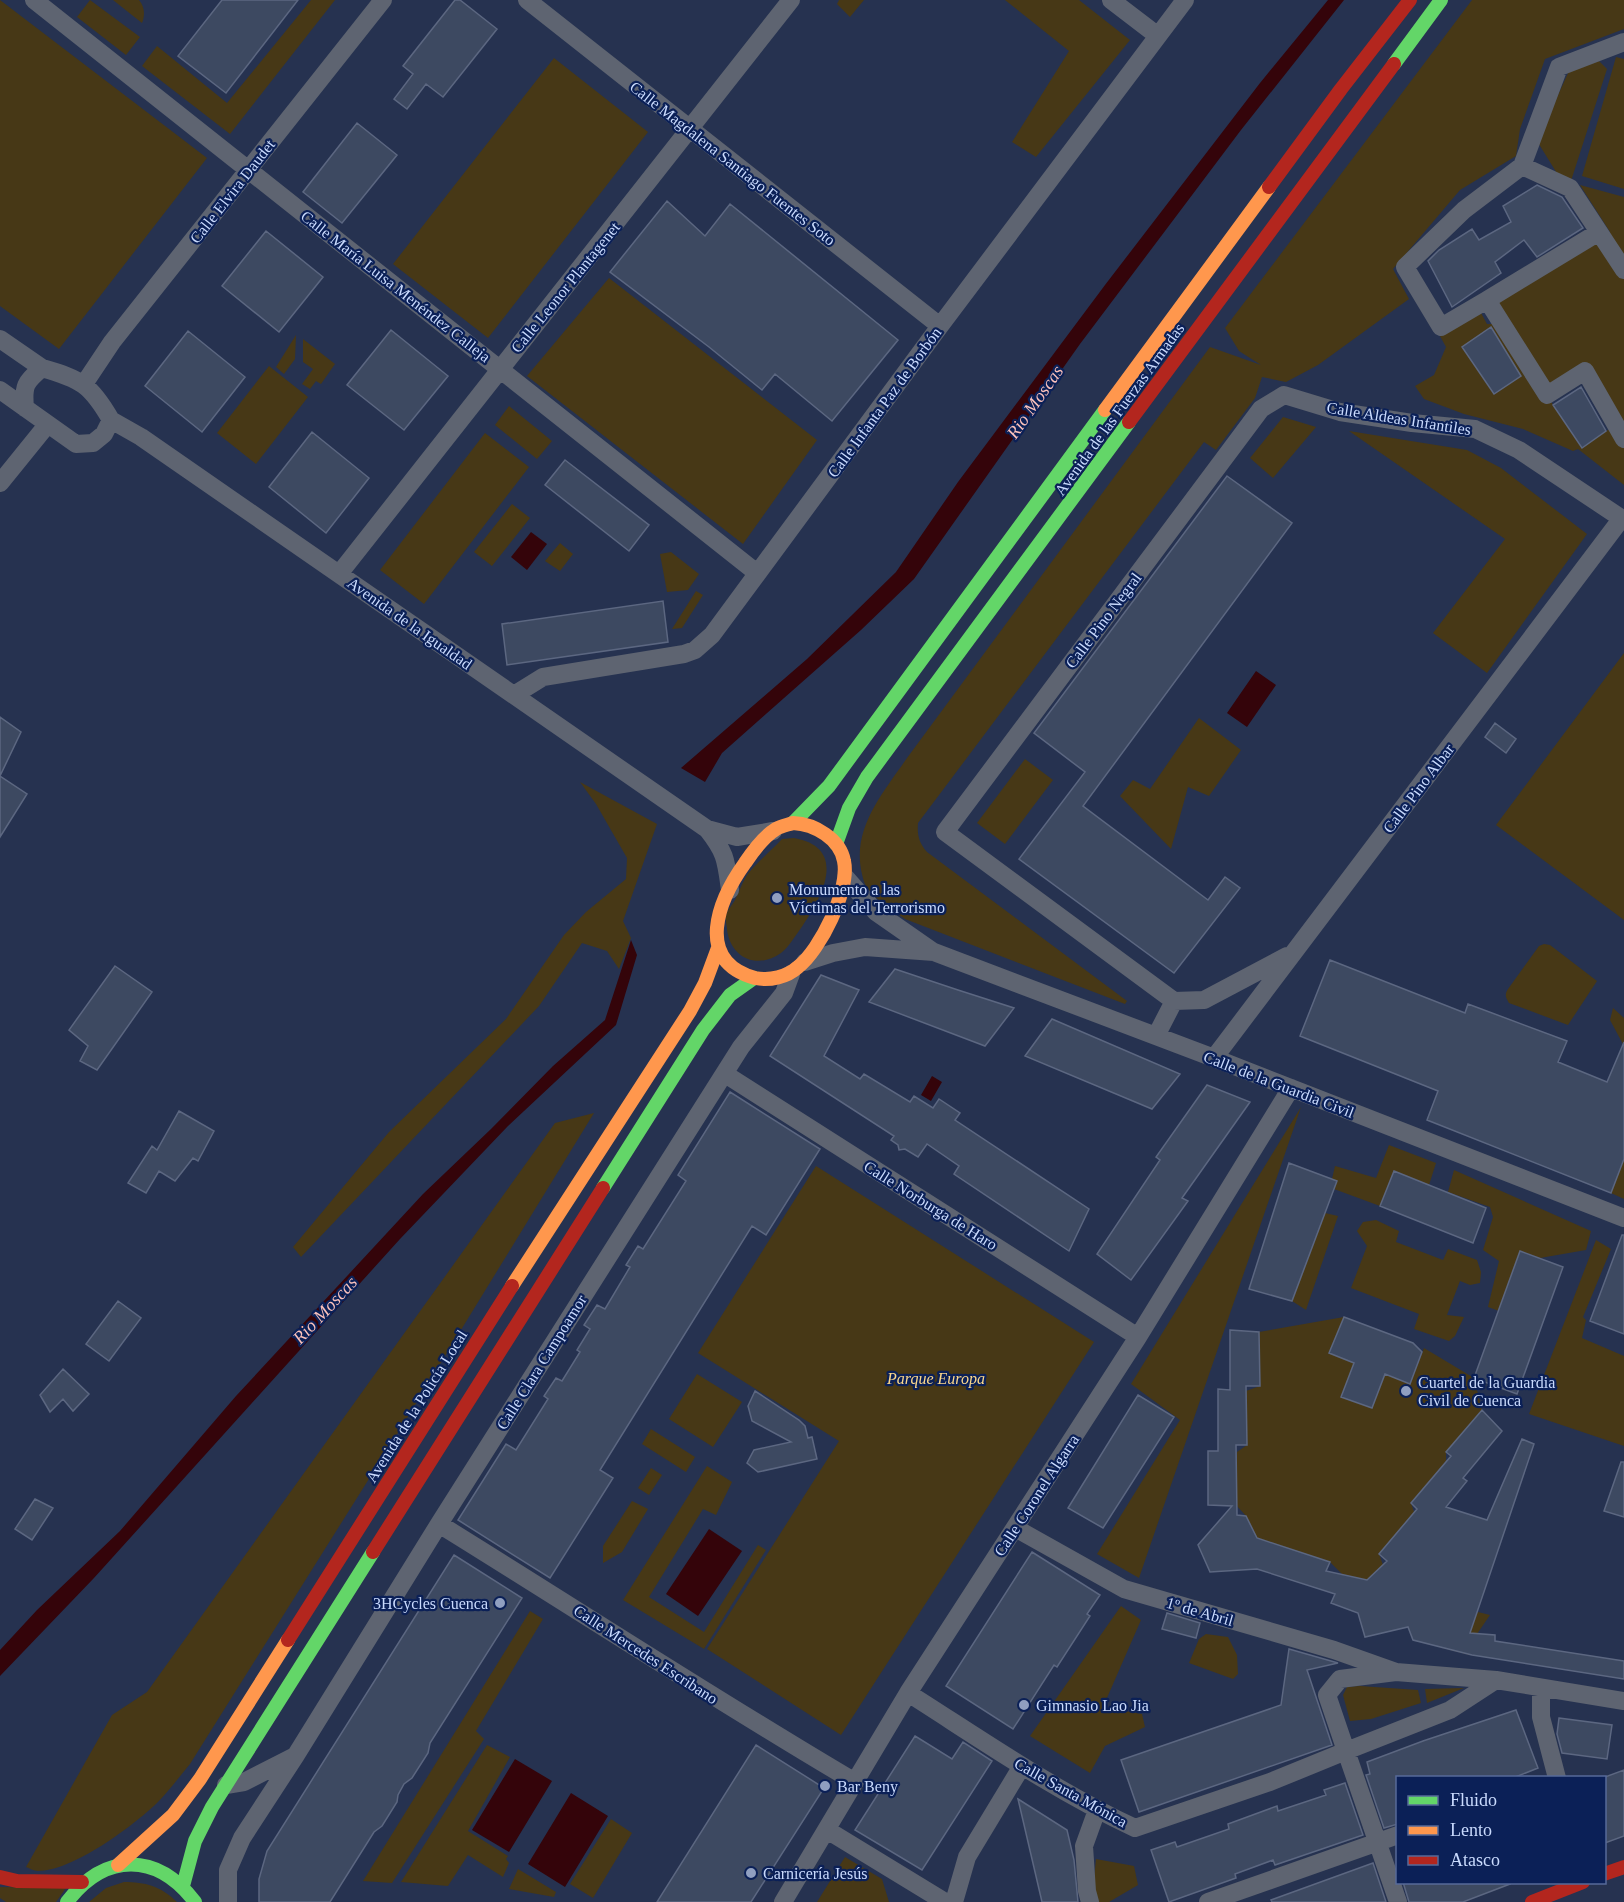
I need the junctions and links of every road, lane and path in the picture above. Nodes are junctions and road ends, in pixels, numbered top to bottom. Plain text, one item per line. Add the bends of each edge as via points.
1 (34, 0) edge
2 (383, 0) edge
3 (527, 0) edge
4 (791, 0) edge
5 (1111, 0) edge
6 (1185, 0) edge
7 (1410, 0) edge
8 (1441, 0) edge
9 (1158, 36) junction
10 (1624, 42) edge
11 (690, 129) junction
12 (1522, 166) junction
13 (248, 170) junction
14 (1599, 232) junction
15 (1624, 270) edge
16 (1486, 300) junction
17 (940, 326) junction
18 (0, 339) edge
19 (500, 367) junction
20 (42, 368) junction
21 (84, 384) junction
22 (0, 390) edge
23 (25, 408) junction
24 (1261, 409) joint
25 (111, 420) junction
26 (47, 425) junction
27 (1624, 439) edge
28 (0, 483) edge
29 (1623, 519) edge
30 (757, 573) junction
31 (339, 574) junction
32 (514, 695) junction
33 (793, 823) junction
34 (707, 829) junction
35 (773, 831) junction
36 (836, 844) junction
37 (846, 878) junction
38 (730, 890) junction
39 (718, 948) junction
40 (934, 952) junction
41 (1293, 953) junction
42 (798, 968) junction
43 (754, 978) junction
44 (1174, 1001) junction
45 (1156, 1036) junction
46 (1214, 1058) junction
47 (725, 1074) junction
48 (1291, 1088) junction
49 (1624, 1218) edge
50 (1138, 1337) junction
51 (439, 1524) junction
52 (1015, 1528) junction
53 (1396, 1672) junction
54 (1496, 1680) junction
55 (1541, 1688) junction
56 (908, 1693) junction
57 (1624, 1701) edge
58 (1346, 1751) junction
59 (296, 1755) junction
60 (1022, 1766) junction
61 (1554, 1776) edge
62 (855, 1782) junction
63 (226, 1785) junction
64 (1097, 1810) junction
65 (827, 1830) junction
66 (1396, 1836) edge
67 (1378, 1843) junction
68 (118, 1865) junction
69 (1624, 1867) edge
70 (1606, 1874) edge
71 (0, 1877) edge
72 (82, 1882) junction
73 (1578, 1884) edge
74 (183, 1886) junction
75 (67, 1902) edge
76 (195, 1902) edge
77 (228, 1902) edge
78 (783, 1902) edge
79 (945, 1902) edge
80 (954, 1902) edge
81 (1090, 1902) edge
82 (1208, 1902) edge
83 (1398, 1902) edge
84 (1532, 1902) edge

1 - 13 street, Calle María Luisa Menéndez Calleja
2 - 13 street, Calle Elvira Daudet
3 - 11 street, Calle Magdalena Santiago Fuentes Soto
4 - 11 street, Calle Leonor Plantagenet
5 - 9 street
6 - 9 street, Calle Infanta Paz de Borbón
7 - 33 main road, Avenida de las Fuerzas Armadas via 829,786
8 - 36 main road, Avenida de las Fuerzas Armadas via 867,777 849,808
9 - 17 street, Calle Infanta Paz de Borbón
10 - 12 street via 1559,67
11 - 17 street, Calle Magdalena Santiago Fuentes Soto
11 - 19 street, Calle Leonor Plantagenet
12 - 14 street via 1570,188
12 - 16 street via 1464,210 1404,267 1441,327
13 - 19 street, Calle María Luisa Menéndez Calleja
13 - 21 street, Calle Elvira Daudet via 112,342
14 - 15 street
14 - 16 street
16 - 27 street via 1547,395 1585,371
17 - 30 street, Calle Infanta Paz de Borbón
18 - 20 street
19 - 30 street, Calle María Luisa Menéndez Calleja
19 - 31 street, Calle Leonor Plantagenet
20 - 21 street
20 - 23 street via 24,389
21 - 25 street
22 - 23 street
23 - 26 street
24 - 29 street, Calle Aldeas Infantiles via 1284,395 1340,411 1475,429 1519,450
24 - 44 street, Calle Pino Negral via 945,832
25 - 26 street via 104,434 93,443 76,444
25 - 31 street, Avenida de la Igualdad
26 - 28 street
29 - 41 street, Calle Pino Albar
30 - 32 street, Calle Infanta Paz de Borbón via 712,635 695,650 543,677
31 - 32 street, Avenida de la Igualdad
32 - 34 street, Avenida de la Igualdad
33 - 35 main road
33 - 36 main road via 812,826
34 - 35 street, Avenida de la Igualdad via 738,837
34 - 38 street, Avenida de la Igualdad via 726,859
35 - 38 main road via 748,859
36 - 37 main road
37 - 40 street, Calle de la Guardia Civil via 876,912
37 - 42 main road via 832,917
38 - 39 main road via 715,931
39 - 43 main road via 725,959
39 - 68 main road, Avenida de la Policía Local via 690,1011 197,1785 173,1815
40 - 42 street, Calle de la Guardia Civil via 865,947 833,953
40 - 45 street, Calle de la Guardia Civil
41 - 44 street via 1204,1000
41 - 46 street, Calle Pino Albar
42 - 43 main road via 775,978
42 - 47 street, Calle Clara Campoamor
43 - 63 main road via 730,995 708,1023
44 - 45 street
45 - 46 street, Calle de la Guardia Civil
46 - 48 street, Calle de la Guardia Civil
47 - 50 street, Calle Norburga de Haro
47 - 51 street, Calle Clara Campoamor
48 - 49 street, Calle de la Guardia Civil
48 - 50 street, Calle Coronel Algarra
50 - 52 street, Calle Coronel Algarra
51 - 59 street, Calle Clara Campoamor
51 - 62 street, Calle Mercedes Escribano via 739,1714
52 - 53 street, 1º de Abril via 1124,1589
52 - 56 street, Calle Coronel Algarra
53 - 54 street
53 - 58 street via 1340,1679 1326,1695
54 - 55 street
54 - 58 street, Calle Santa Mónica via 1450,1710
55 - 57 street
55 - 61 street via 1541,1717
56 - 60 street, Calle Santa Mónica
56 - 62 street, Calle Coronel Algarra
58 - 64 street, Calle Santa Mónica via 1270,1782 1135,1828
58 - 67 street
59 - 63 street via 244,1782
59 - 77 street, Calle Clara Campoamor via 237,1848 226,1878
60 - 64 street, Calle Santa Mónica
60 - 80 street via 967,1857
62 - 65 street, Calle Coronel Algarra
63 - 74 main road via 202,1824
64 - 81 street via 1084,1846
65 - 78 street, Calle Coronel Algarra
65 - 79 street
66 - 67 street
67 - 82 street
67 - 83 street
68 - 72 main road
68 - 74 main road via 149,1866 171,1875
69 - 70 main road
71 - 72 main road
72 - 75 main road
73 - 84 main road
74 - 76 main road

